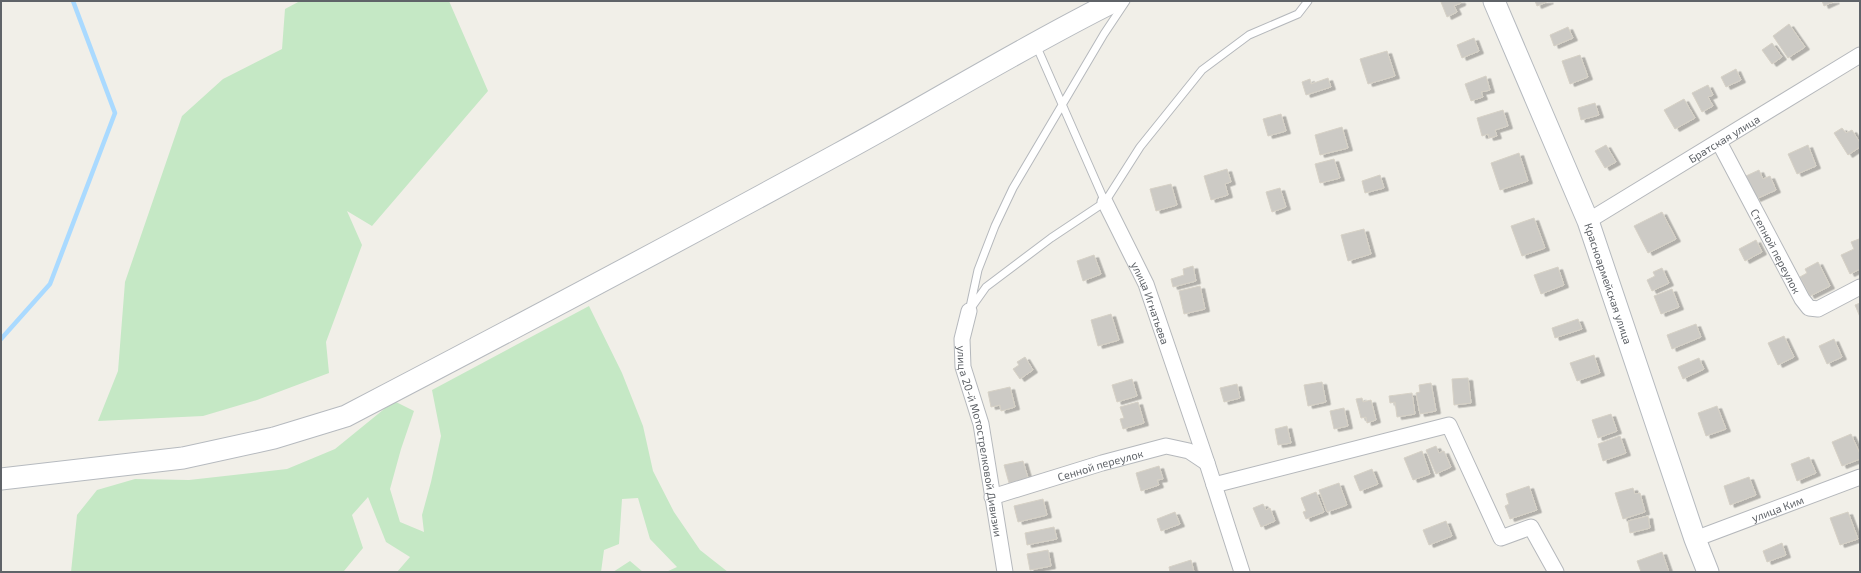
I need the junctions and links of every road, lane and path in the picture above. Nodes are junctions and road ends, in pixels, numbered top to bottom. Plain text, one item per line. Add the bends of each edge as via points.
1 (1115, 1) edge
2 (1126, 1) edge
3 (1308, 1) edge
4 (1494, 1) edge
5 (1035, 43) junction
6 (1860, 54) edge
7 (1062, 104) junction
8 (1719, 142) junction
9 (1105, 202) junction
10 (1588, 221) junction
11 (1860, 287) edge
12 (969, 311) junction
13 (1207, 463) junction
14 (1860, 477) edge
15 (1, 479) edge
16 (1214, 485) junction
17 (992, 497) junction
18 (1695, 539) junction
19 (1004, 572) edge
20 (1242, 572) edge
21 (1556, 572) edge
22 (1708, 572) edge

1 - 5 street
2 - 7 lane
3 - 9 lane via 1298,14 1249,35 1202,70 1140,147
4 - 10 street, Красноармейская улица
5 - 7 lane, улица Игнатьева
5 - 15 street via 841,153 346,416 274,438 183,458
6 - 8 street, Братская улица
7 - 9 lane, улица Игнатьева
7 - 12 lane via 1013,188 995,226 978,270
8 - 10 street, Братская улица
8 - 11 street, Степной переулок via 1809,308 1818,309
9 - 12 lane via 1051,238 986,287
9 - 13 street, улица Игнатьева via 1146,284
10 - 18 street, Красноармейская улица
12 - 17 street, улица 20-й Мотострелковой Дивизии via 962,339 963,367 981,424
13 - 16 street, улица Игнатьева
13 - 17 street, Сенной переулок via 1189,451 1166,446
14 - 18 street, улица Ким
16 - 20 street, улица Игнатьева
16 - 21 street via 1449,425 1501,538 1531,527
17 - 19 street, улица 20-й Мотострелковой Дивизии
18 - 22 street, Красноармейская улица

